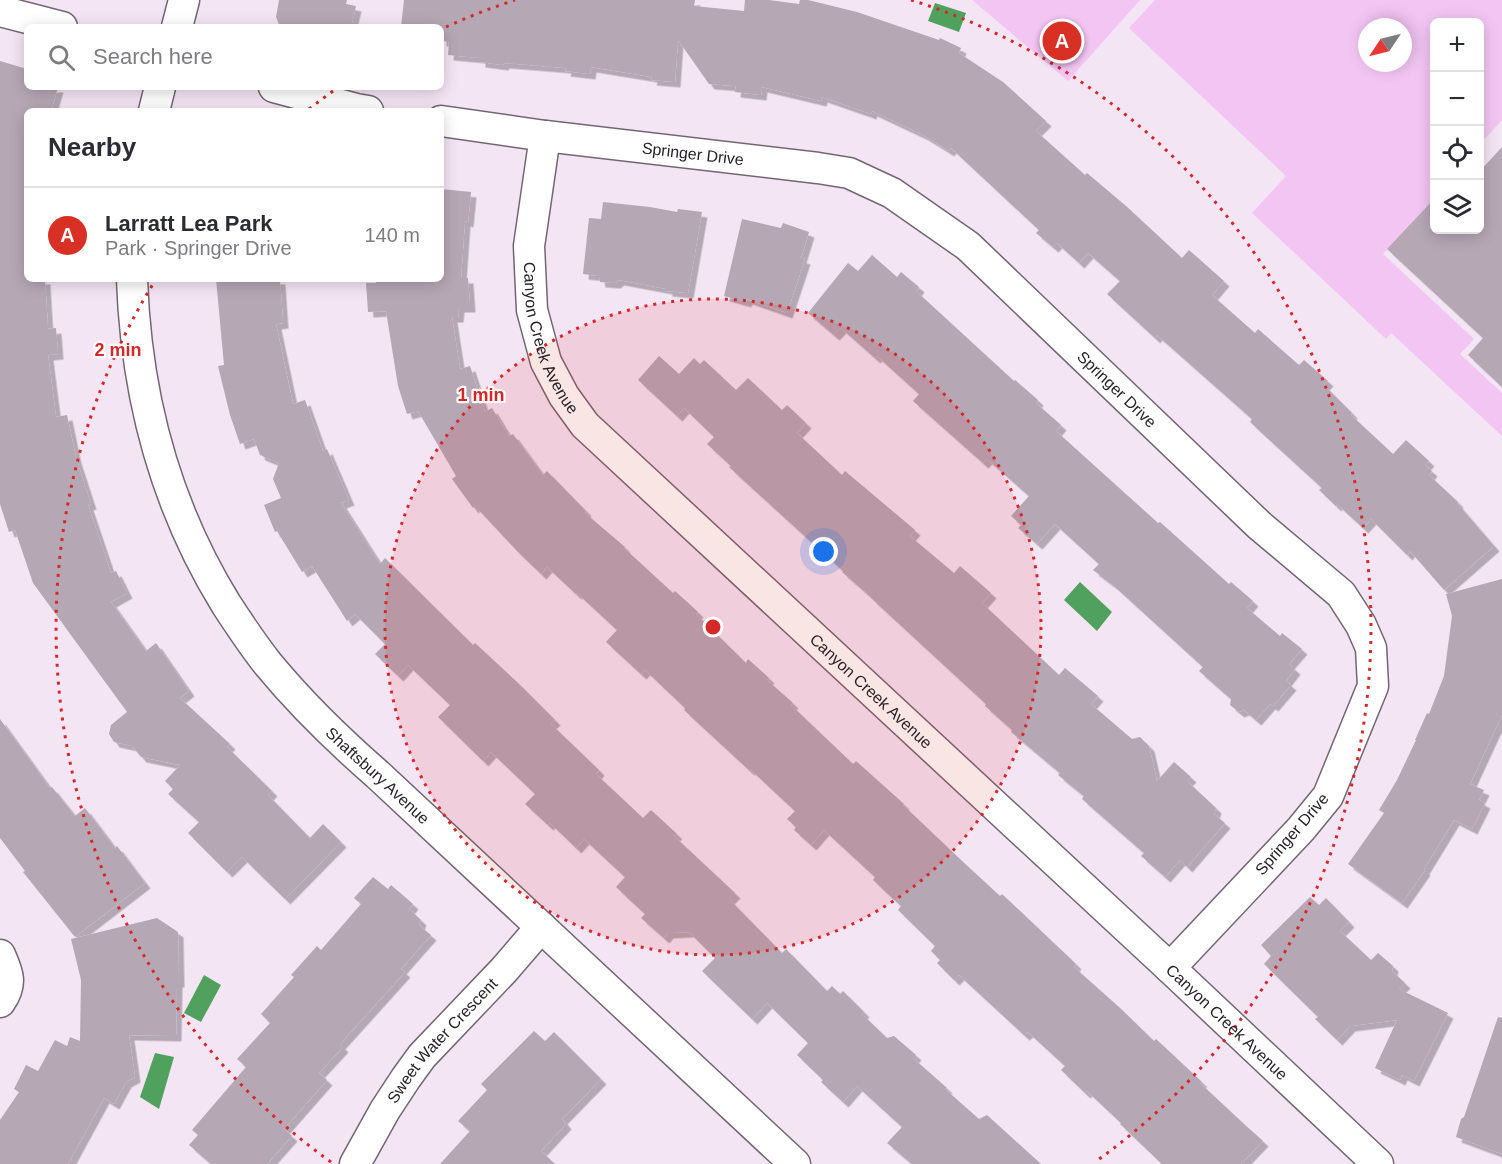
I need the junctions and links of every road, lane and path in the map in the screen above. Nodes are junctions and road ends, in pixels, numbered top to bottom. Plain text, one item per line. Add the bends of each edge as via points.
1 (184, 0) edge
2 (0, 10) edge
3 (51, 24) edge
4 (178, 24) edge
5 (159, 90) edge
6 (285, 90) edge
7 (155, 108) edge
8 (352, 108) edge
9 (444, 121) edge
10 (545, 136) junction
11 (132, 282) edge
12 (541, 927) junction
13 (0, 955) edge
14 (1170, 968) junction
15 (0, 1002) edge
16 (355, 1164) edge
17 (795, 1164) edge
18 (1378, 1164) edge

1 - 4 street
2 - 3 street
5 - 7 street
6 - 8 street
9 - 10 street, Springer Drive
10 - 14 street, Canyon Creek Avenue via 529,246 532,310 546,362 585,424
10 - 14 street, Springer Drive via 849,173 892,193 968,246 1259,525 1341,594 1371,648 1373,686 1328,796
11 - 12 street, Shaftsbury Avenue via 141,380 159,454 192,542 232,613 267,663 343,745
12 - 16 street, Sweet Water Crescent via 417,1064
12 - 17 street, Shaftsbury Avenue
13 - 15 street via 9,976 6,994
14 - 18 street, Canyon Creek Avenue

